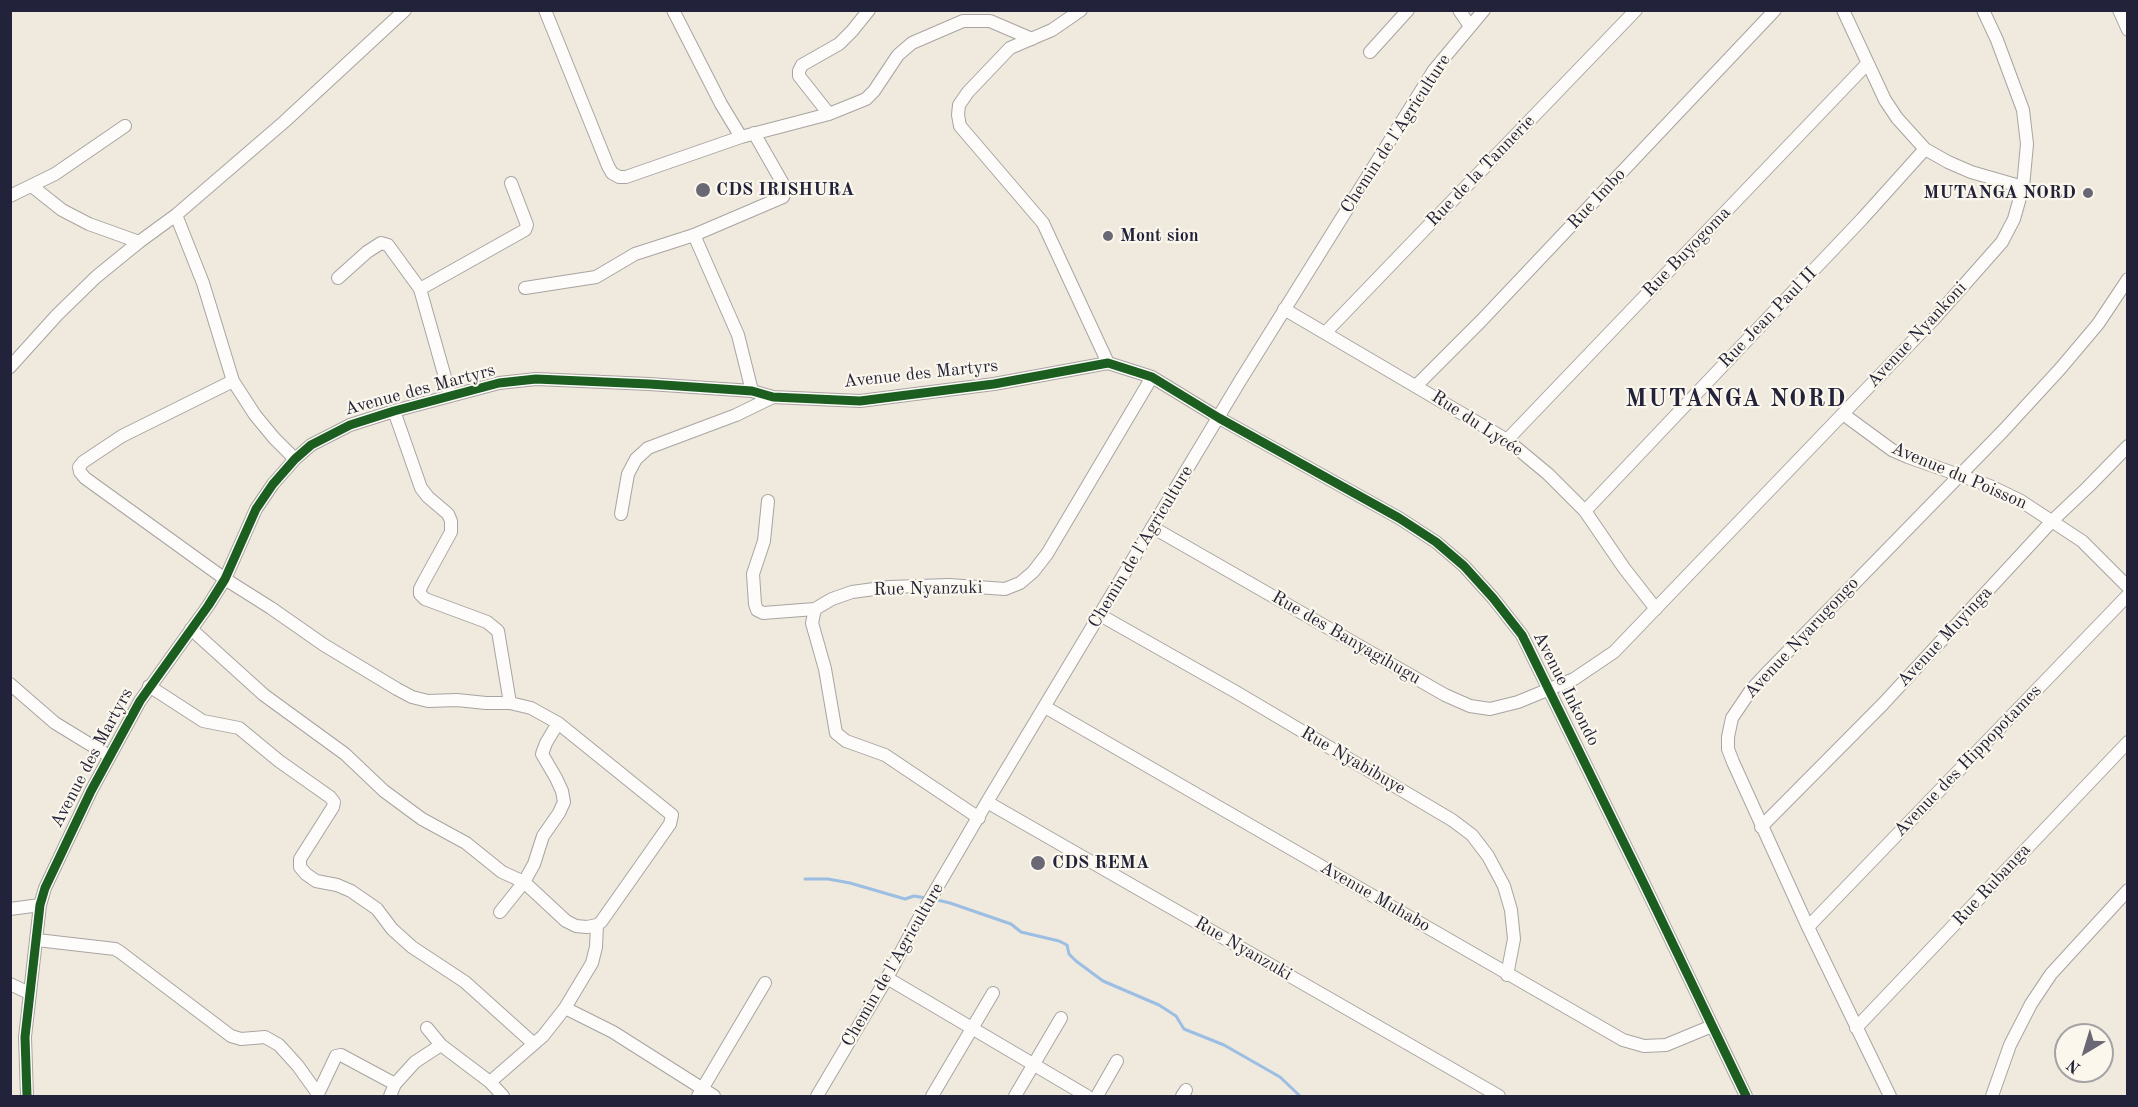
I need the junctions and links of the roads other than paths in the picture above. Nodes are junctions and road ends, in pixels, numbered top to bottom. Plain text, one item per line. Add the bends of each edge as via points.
1 (405, 10) edge
2 (545, 10) edge
3 (673, 10) edge
4 (869, 10) edge
5 (1081, 10) edge
6 (1408, 10) edge
7 (1460, 10) edge
8 (1484, 10) edge
9 (1636, 10) edge
10 (1775, 10) edge
11 (1843, 10) edge
12 (1983, 10) edge
13 (2119, 10) edge
14 (1470, 26) junction
15 (2127, 30) edge
16 (1032, 39) junction
17 (1370, 52) dead end
18 (1867, 64) junction
19 (829, 114) junction
20 (125, 126) dead end
21 (754, 133) junction
22 (741, 137) junction
23 (1925, 149) junction
24 (512, 183) dead end
25 (33, 187) junction
26 (2023, 187) junction
27 (10, 196) edge
28 (176, 215) junction
29 (694, 235) junction
30 (139, 242) junction
31 (338, 278) dead end
32 (2127, 279) edge
33 (525, 288) dead end
34 (420, 289) junction
35 (1284, 309) junction
36 (1326, 332) junction
37 (1108, 363) junction
38 (10, 367) edge
39 (1152, 377) junction
40 (233, 381) junction
41 (1416, 386) junction
42 (753, 391) junction
43 (450, 395) junction
44 (773, 397) junction
45 (393, 411) junction
46 (1843, 414) junction
47 (1219, 418) junction
48 (1507, 440) junction
49 (2127, 448) edge
50 (295, 459) junction
51 (1959, 474) junction
52 (768, 501) dead end
53 (1585, 511) junction
54 (621, 514) dead end
55 (2052, 521) junction
56 (1152, 527) junction
57 (225, 579) junction
58 (2127, 587) edge
59 (2127, 595) edge
60 (814, 609) junction
61 (1656, 609) junction
62 (1100, 615) junction
63 (190, 629) junction
64 (10, 684) edge
65 (149, 686) junction
66 (1549, 690) junction
67 (510, 703) junction
68 (1045, 707) junction
69 (558, 723) junction
70 (2127, 742) edge
71 (109, 756) junction
72 (987, 802) junction
73 (979, 818) junction
74 (1761, 827) junction
75 (524, 882) junction
76 (2127, 890) edge
77 (40, 905) junction
78 (10, 909) edge
79 (500, 912) dead end
80 (597, 925) junction
81 (1808, 927) junction
82 (37, 940) junction
83 (1507, 975) junction
84 (887, 978) junction
85 (765, 983) dead end
86 (10, 984) edge
87 (29, 993) junction
88 (993, 993) dead end
89 (565, 1008) junction
90 (1061, 1018) dead end
91 (1712, 1026) junction
92 (427, 1028) dead end
93 (973, 1028) junction
94 (1856, 1028) junction
95 (534, 1044) junction
96 (441, 1045) junction
97 (1118, 1061) dead end
98 (1034, 1063) junction
99 (490, 1082) junction
100 (394, 1084) junction
101 (700, 1093) edge
102 (317, 1095) edge
103 (27, 1096) edge
104 (390, 1096) edge
105 (503, 1096) edge
106 (714, 1096) edge
107 (817, 1096) edge
108 (932, 1096) edge
109 (1015, 1096) edge
110 (1087, 1096) edge
111 (1097, 1096) edge
112 (1499, 1096) edge
113 (1746, 1096) edge
114 (1890, 1096) edge
115 (1992, 1096) edge

1 - 28 street
2 - 22 street via 612,173 626,177
3 - 22 street
4 - 19 street via 839,44 802,65 799,71
5 - 16 street
6 - 17 street
7 - 14 street
8 - 14 street, Chemin de l'Agriculture
9 - 36 street, Rue de la Tannerie
10 - 41 street, Rue Imbo
11 - 18 street
12 - 26 street, Avenue Nyankoni via 2024,110 2028,144
13 - 15 street
14 - 35 street, Chemin de l'Agriculture via 1434,70
16 - 19 street via 990,21 963,21 912,43 898,55 866,99
16 - 37 street via 1010,48 968,92 959,105 960,126 1043,224
18 - 23 street via 1897,118
18 - 48 street, Rue Buyogoma
19 - 21 street
20 - 25 street
21 - 22 street
21 - 29 street via 786,193
23 - 26 street via 1971,172
23 - 53 street, Rue Jean Paul II
24 - 34 street via 525,230
25 - 27 street
25 - 30 street via 62,210
26 - 46 street, Avenue Nyankoni via 2014,219 2002,242
28 - 30 street
28 - 40 street via 203,283
29 - 33 street via 635,254 596,277
29 - 42 street via 738,335
30 - 38 street via 57,315
31 - 34 street via 381,243 393,250
32 - 51 street, Avenue Nyarugongo via 2098,324 2067,360
34 - 43 street
35 - 36 street, Rue du Lycée
35 - 47 street, Chemin de l'Agriculture
36 - 41 street, Rue du Lycée
37 - 39 street, Avenue des Martyrs
37 - 44 street, Avenue des Martyrs via 993,384 860,401
39 - 47 street, Avenue des Martyrs
39 - 60 street, Rue Nyanzuki via 1047,554 1020,583 1005,589 949,585 889,587 852,592
40 - 50 street via 274,438
40 - 57 street via 122,436 79,467 85,478
41 - 48 street, Rue du Lycée
42 - 43 street, Avenue des Martyrs via 536,379
42 - 44 street, Avenue des Martyrs
43 - 45 street, Avenue des Martyrs
44 - 54 street via 648,448 628,474
45 - 50 street, Avenue des Martyrs via 332,433
45 - 67 street via 421,488 452,521 451,532 420,594 487,622 498,631
46 - 51 street, Avenue du Poisson via 1892,450
46 - 61 street, Avenue Nyankoni
47 - 56 street, Chemin de l'Agriculture
47 - 66 street, Avenue Inkondo via 1436,542 1464,566 1522,635
48 - 53 street, Rue du Lycée
49 - 55 street, Avenue Muyinga
50 - 57 street, Avenue des Martyrs via 256,509
51 - 55 street, Avenue du Poisson via 2021,501
51 - 74 street, Avenue Nyarugongo via 1764,676 1732,717 1728,749
52 - 60 street via 764,541 753,574 754,604 763,613
53 - 61 street, Rue du Lycée
55 - 58 street, Avenue du Poisson via 2082,541
55 - 74 street, Avenue Muyinga via 1898,688
56 - 62 street, Chemin de l'Agriculture
56 - 66 street, Rue des Banyagihugu via 1470,706 1490,709
57 - 63 street, Avenue des Martyrs
57 - 67 street via 412,697 428,701
59 - 81 street, Avenue des Hippopotames
60 - 73 street via 812,622 836,733 846,741 885,755
61 - 66 street, Avenue Nyankoni via 1614,652 1574,679
62 - 68 street, Chemin de l'Agriculture
62 - 83 street, Rue Nyabibuye via 1472,835 1504,886 1511,910 1514,939
63 - 65 street, Avenue des Martyrs
63 - 75 street via 264,695 345,754 384,791 422,819 466,843 502,872
64 - 71 street via 55,723
65 - 71 street, Avenue des Martyrs
65 - 95 street via 203,721 239,728 330,797 333,807 300,859 300,867 316,881 351,891 377,909 412,947 465,982
66 - 91 street, Avenue Inkondo
67 - 69 street via 531,708
68 - 72 street, Chemin de l'Agriculture
68 - 83 street, Avenue Muhabo
69 - 75 street via 542,754 564,802 543,836
69 - 80 street via 672,815
70 - 94 street, Rue Rubanga
71 - 77 street, Avenue des Martyrs via 56,863
72 - 73 street, Chemin de l'Agriculture
72 - 112 street, Rue Nyanzuki
73 - 84 street, Chemin de l'Agriculture
74 - 81 street, Avenue Nyarugongo
75 - 79 street
75 - 80 street via 566,921 576,926
76 - 115 street via 2051,974 2031,1004 2010,1045
77 - 78 street
77 - 82 street, Avenue des Martyrs
80 - 89 street via 592,963
81 - 94 street, Avenue Nyarugongo
82 - 87 street, Avenue des Martyrs
82 - 102 street via 115,949 231,1036 265,1037 279,1045
83 - 91 street, Avenue Muhabo via 1597,1027 1644,1046 1665,1045
84 - 93 street
84 - 107 street, Chemin de l'Agriculture
85 - 101 street
86 - 87 street
87 - 103 street, Avenue des Martyrs via 25,1037
88 - 93 street
89 - 95 street
89 - 101 street via 614,1032
90 - 98 street
91 - 113 street, Avenue Inkondo
92 - 96 street
93 - 98 street
93 - 108 street
94 - 114 street, Avenue Nyarugongo
95 - 99 street
96 - 99 street
96 - 100 street via 415,1062
97 - 111 street
98 - 109 street
98 - 110 street
99 - 105 street
100 - 102 street via 341,1054 336,1056
100 - 104 street
101 - 106 street

